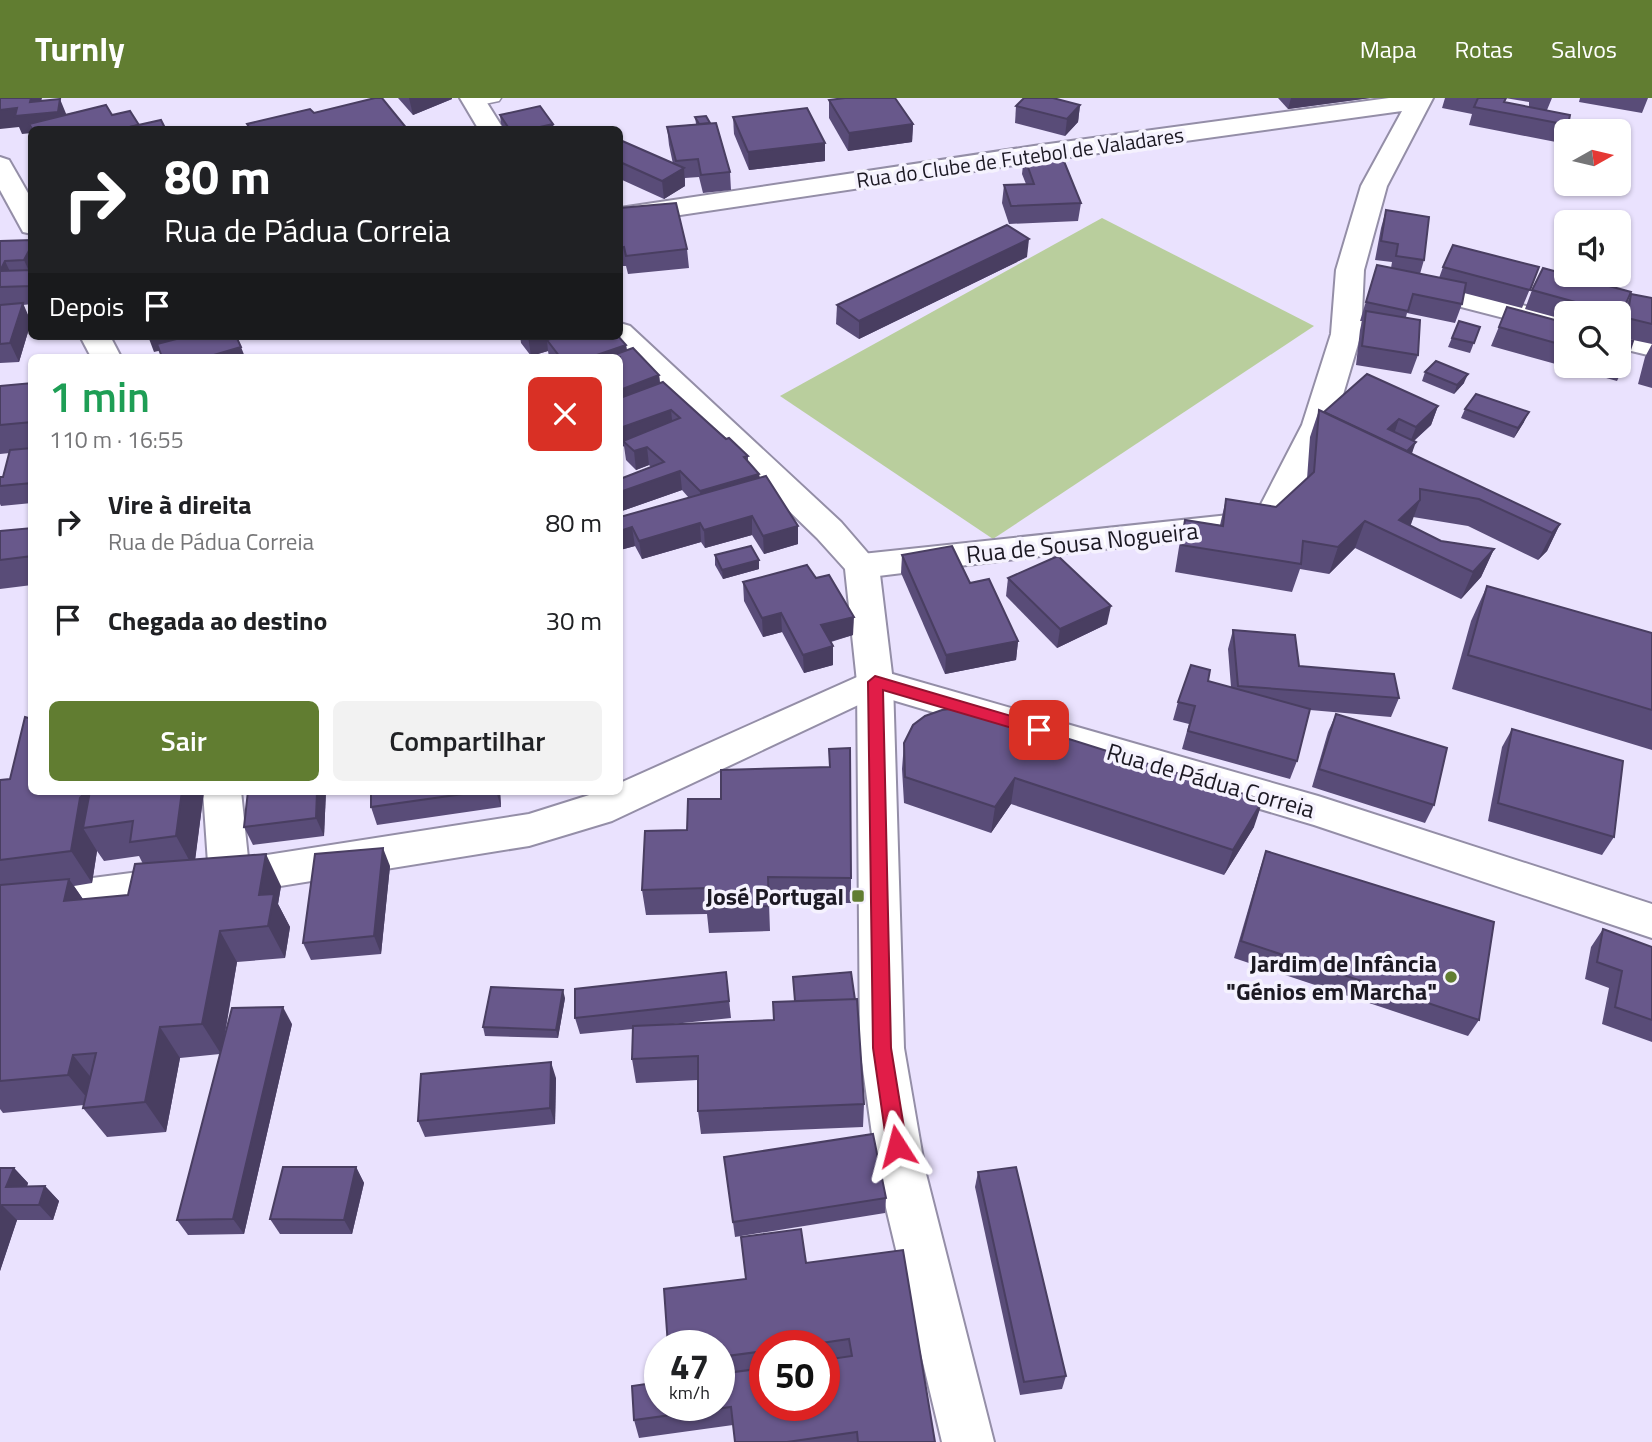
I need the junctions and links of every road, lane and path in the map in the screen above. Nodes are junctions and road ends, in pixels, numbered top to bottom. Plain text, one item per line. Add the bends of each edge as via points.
1 (480, 99) edge
2 (1421, 99) edge
3 (490, 126) edge
4 (0, 165) edge
5 (623, 216) edge
6 (28, 218) edge
7 (1373, 276) junction
8 (1554, 323) edge
9 (623, 335) edge
10 (1631, 342) edge
11 (1652, 347) edge
12 (862, 566) junction
13 (875, 682) junction
14 (222, 795) edge
15 (229, 877) junction
16 (0, 907) edge
17 (1652, 921) edge
18 (968, 1442) edge

1 - 3 street
2 - 5 street, Rua do Clube de Futebol de Valadares
2 - 7 street, Rua de Sousa Nogueira via 1374,186
4 - 6 street
7 - 8 street
7 - 12 street, Rua de Sousa Nogueira via 1346,334 1318,425 1268,522
9 - 12 street
10 - 11 street
12 - 13 street
13 - 15 street via 587,813 529,830
13 - 17 street, Rua de Pádua Correia via 1318,811
13 - 18 street via 882,1048 901,1170
14 - 15 street
15 - 16 street

